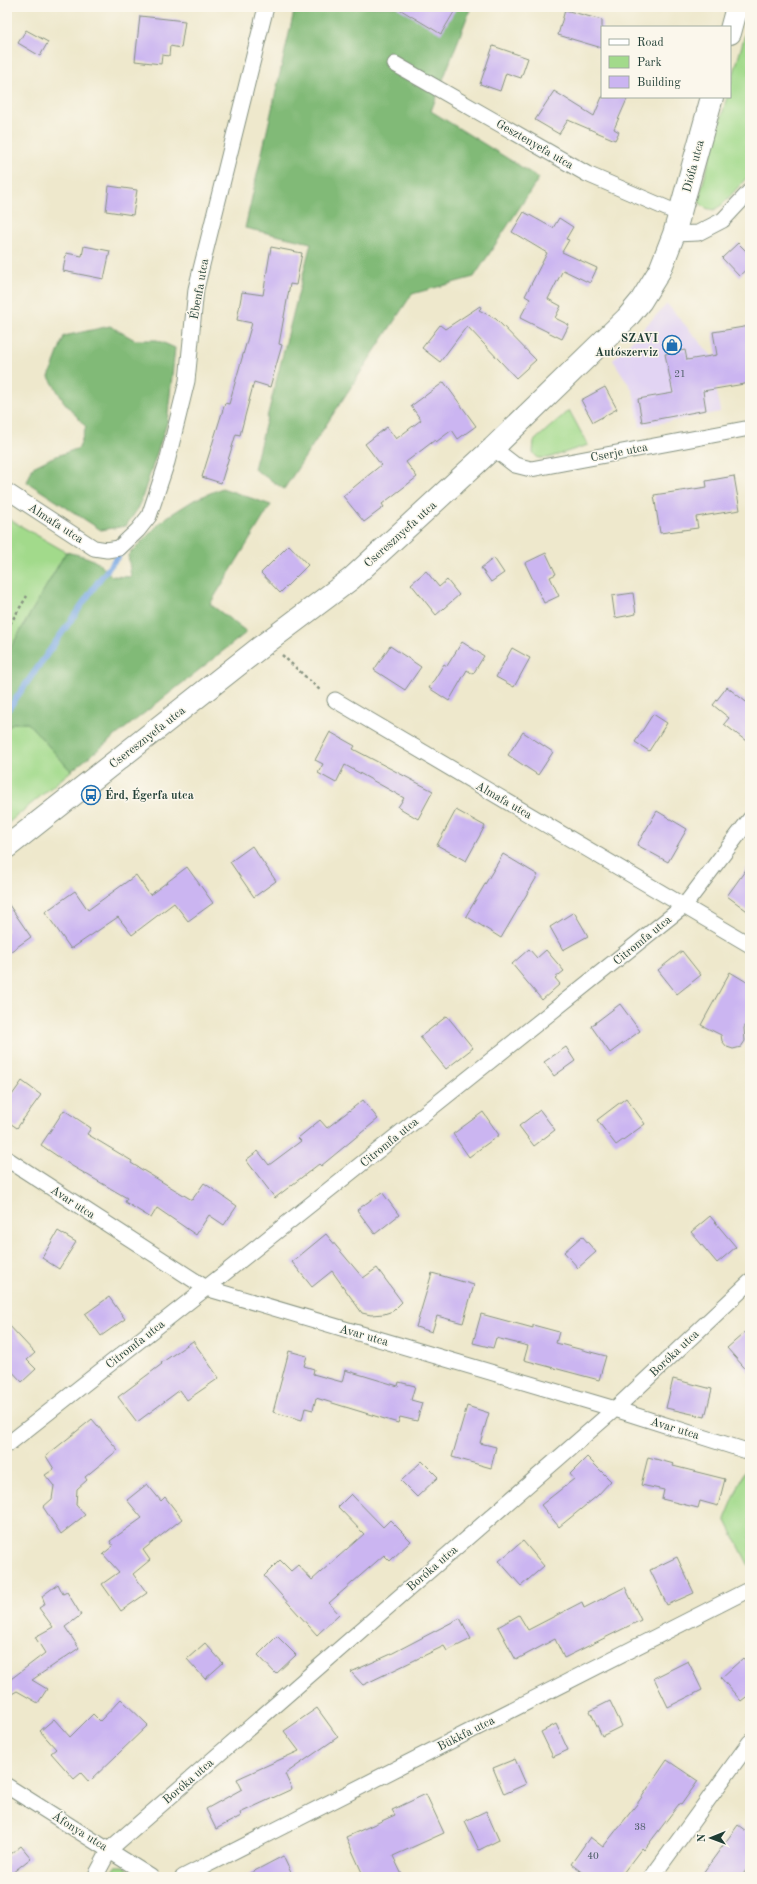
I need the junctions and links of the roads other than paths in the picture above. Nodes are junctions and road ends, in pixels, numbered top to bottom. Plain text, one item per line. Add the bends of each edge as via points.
1 (266, 7) edge
2 (737, 7) edge
3 (731, 28) edge
4 (395, 64) dead end
5 (712, 98) edge
6 (750, 191) edge
7 (680, 214) junction
8 (674, 234) junction
9 (750, 428) edge
10 (494, 448) junction
11 (7, 491) edge
12 (107, 550) joint
13 (335, 700) road end
14 (750, 819) edge
15 (7, 847) edge
16 (684, 906) junction
17 (750, 945) edge
18 (7, 1159) edge
19 (750, 1282) edge
20 (206, 1288) junction
21 (615, 1409) junction
22 (7, 1445) edge
23 (750, 1452) edge
24 (750, 1589) edge
25 (750, 1742) edge
26 (7, 1786) edge
27 (110, 1849) junction
28 (95, 1877) edge
29 (151, 1877) edge
30 (183, 1877) edge
31 (652, 1877) edge

1 - 12 street, Ébenfa utca via 196,289 187,381 167,462 149,516 119,548
2 - 3 street
4 - 7 street, Gesztenyefa utca via 587,174
5 - 7 street, Diófa utca
6 - 8 street via 723,220 698,233
7 - 8 street, Diófa utca
8 - 10 street, Cseresznyefa utca via 660,270 627,318
9 - 10 street, Cserje utca via 531,469 515,465
10 - 15 street, Cseresznyefa utca via 351,579
11 - 12 street, Almafa utca via 94,548
13 - 16 street, Almafa utca
14 - 16 street, Citromfa utca
16 - 17 street, Almafa utca
16 - 20 street, Citromfa utca
18 - 20 street, Avar utca
19 - 21 street, Boróka utca
20 - 21 street, Avar utca
20 - 22 street, Citromfa utca
21 - 23 street, Avar utca
21 - 27 street, Boróka utca
24 - 30 street, Bükkfa utca
25 - 31 street
26 - 27 street, Áfonya utca
27 - 28 street
27 - 29 street, Áfonya utca

